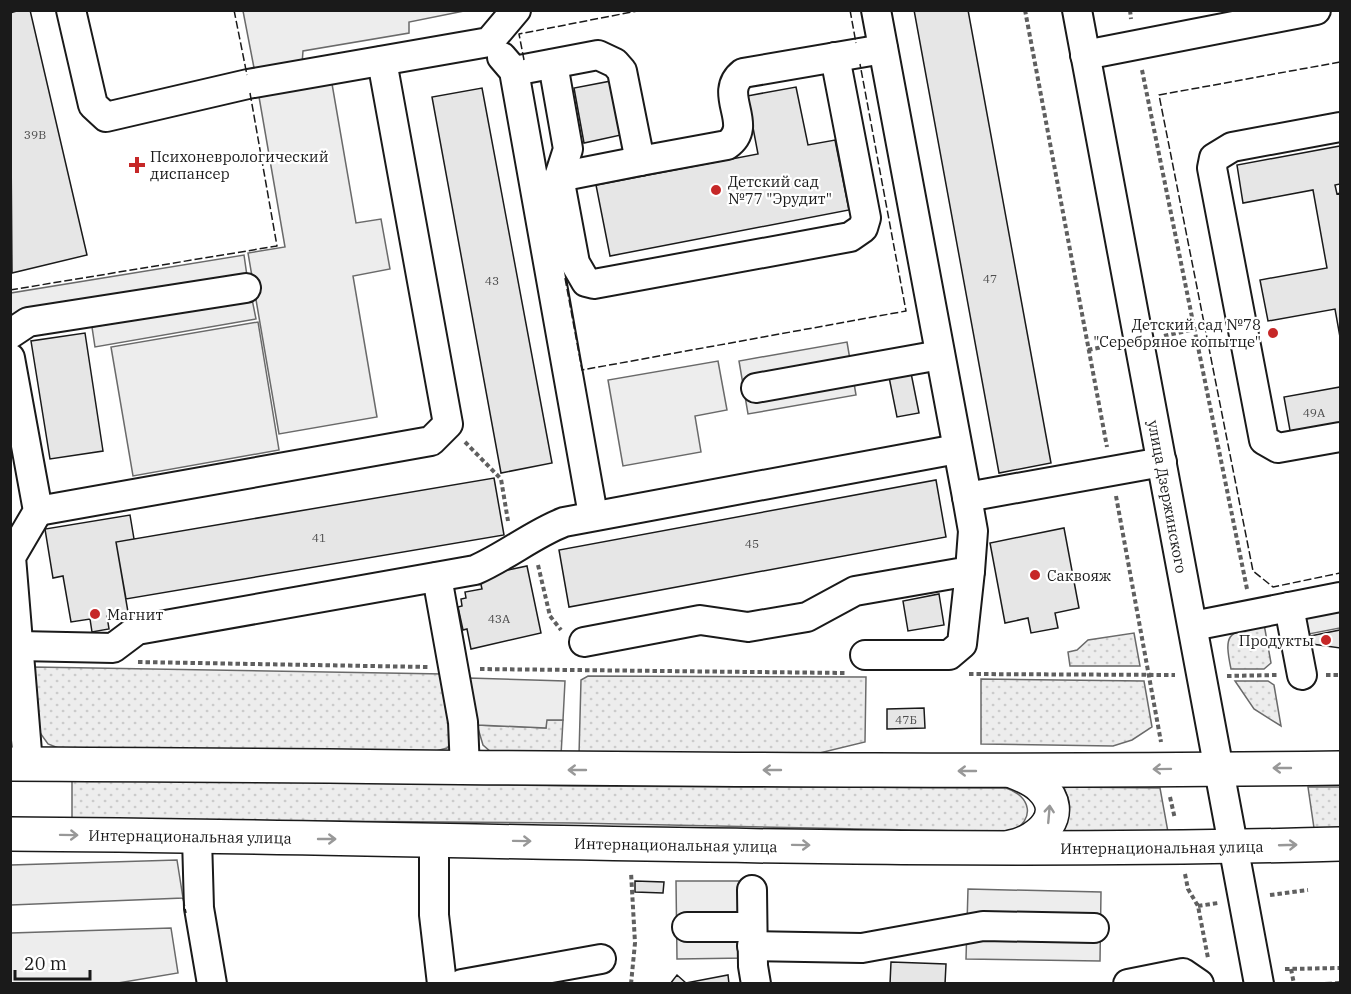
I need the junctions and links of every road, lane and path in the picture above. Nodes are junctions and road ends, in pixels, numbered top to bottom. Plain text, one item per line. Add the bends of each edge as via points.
1 (70, 10) edge
2 (516, 10) edge
3 (876, 10) edge
4 (1025, 10) edge
5 (1077, 10) edge
6 (1130, 10) edge
7 (1316, 10) edge
8 (489, 42) junction
9 (1136, 45) junction
10 (883, 49) junction
11 (1085, 55) junction
12 (835, 57) junction
13 (382, 61) junction
14 (554, 64) junction
15 (514, 71) junction
16 (1341, 127) edge
17 (639, 161) junction
18 (559, 177) junction
19 (246, 288) dead end
20 (10, 334) edge
21 (940, 355) junction
22 (10, 358) edge
23 (756, 388) dead end
24 (15, 412) edge
25 (448, 424) junction
26 (1341, 437) edge
27 (957, 449) junction
28 (1162, 462) junction
29 (1112, 471) junction
30 (967, 497) junction
31 (38, 512) junction
32 (592, 515) junction
33 (532, 539) junction
34 (11, 557) edge
35 (970, 571) junction
36 (437, 577) junction
37 (1341, 597) edge
38 (1276, 610) junction
39 (1193, 626) junction
40 (19, 646) junction
41 (575, 648) junction
42 (135, 662) dead end
43 (857, 664) joint
44 (454, 668) junction
45 (1290, 670) junction
46 (573, 671) junction
47 (957, 674) dead end
48 (1149, 675) junction
49 (1341, 675) edge
50 (1203, 676) junction
51 (19, 764) edge
52 (1220, 768) junction
53 (1341, 768) edge
54 (465, 770) junction
55 (1012, 771) junction
56 (10, 834) edge
57 (197, 838) junction
58 (434, 840) junction
59 (1341, 844) edge
60 (1235, 847) junction
61 (1009, 848) junction
62 (620, 871) dead end
63 (752, 890) dead end
64 (687, 927) dead end
65 (1094, 928) dead end
66 (752, 937) junction
67 (601, 958) dead end
68 (1341, 968) edge
69 (1285, 969) dead end
70 (1291, 969) junction
71 (212, 984) edge
72 (442, 984) edge
73 (462, 984) edge
74 (631, 984) edge
75 (756, 984) edge
76 (1128, 984) edge
77 (1199, 984) edge
78 (1259, 984) edge
79 (1294, 984) edge

1 - 13 street via 93,105 106,117 248,84
2 - 8 street
3 - 10 street
4 - 29 path
5 - 11 street, улица Дзержинского
6 - 9 path
7 - 9 street
8 - 13 street
8 - 15 street
9 - 11 street
9 - 38 path via 1246,587
10 - 12 street
10 - 21 street
11 - 28 street, улица Дзержинского
12 - 17 street via 743,73 732,88 739,131 735,140 727,146
12 - 18 street via 866,218 863,228 850,237 594,284 586,282 575,263
13 - 25 street
14 - 15 street
14 - 17 street via 597,55 615,63 622,71
14 - 18 street via 568,149
15 - 32 street
16 - 26 street via 1232,147 1214,158 1212,168 1264,440 1278,448
17 - 18 street
19 - 20 street via 28,322
21 - 23 street
21 - 27 street
22 - 24 street
24 - 31 street
25 - 31 street via 431,441
25 - 33 path via 501,479 510,533
27 - 30 street
27 - 32 street
28 - 29 street
28 - 39 street, улица Дзержинского
29 - 30 street
29 - 48 path
30 - 35 street via 973,531
31 - 34 street
32 - 33 street via 543,530
33 - 36 street via 475,570
33 - 41 path via 550,616
34 - 40 street
35 - 41 street via 855,591 807,616 748,627 700,621
35 - 43 street via 962,644 957,651
36 - 40 street via 137,630 113,648
36 - 44 street
37 - 38 street
38 - 39 street
38 - 45 street
39 - 50 street, улица Дзержинского
40 - 51 street
41 - 46 path
42 - 44 path
43 - 46 path
44 - 46 path
44 - 54 street via 465,737
45 - 49 path
45 - 50 path via 1280,675
47 - 48 path
48 - 50 path
50 - 52 street, улица Дзержинского
51 - 54 main road
53 -> 52 main road
52 -> 55 main road
52 - 60 street, улица Дзержинского
55 -> 54 main road
61 -> 55 main road via 1027,844 1041,835 1051,808 1040,786
56 -> 57 main road, Интернациональная улица
57 -> 58 main road, Интернациональная улица
57 - 71 street via 199,908
58 -> 61 main road, Интернациональная улица
58 - 72 street via 435,924
60 -> 59 main road, Интернациональная улица
60 - 61 main road, Интернациональная улица
60 - 78 street, улица Дзержинского
62 - 74 path via 631,871 635,943
63 - 66 street
64 - 66 street
65 - 66 street via 983,926 862,948
66 - 75 street
67 - 73 street
68 - 70 path
69 - 70 path
70 - 79 path
76 - 77 street via 1183,973

